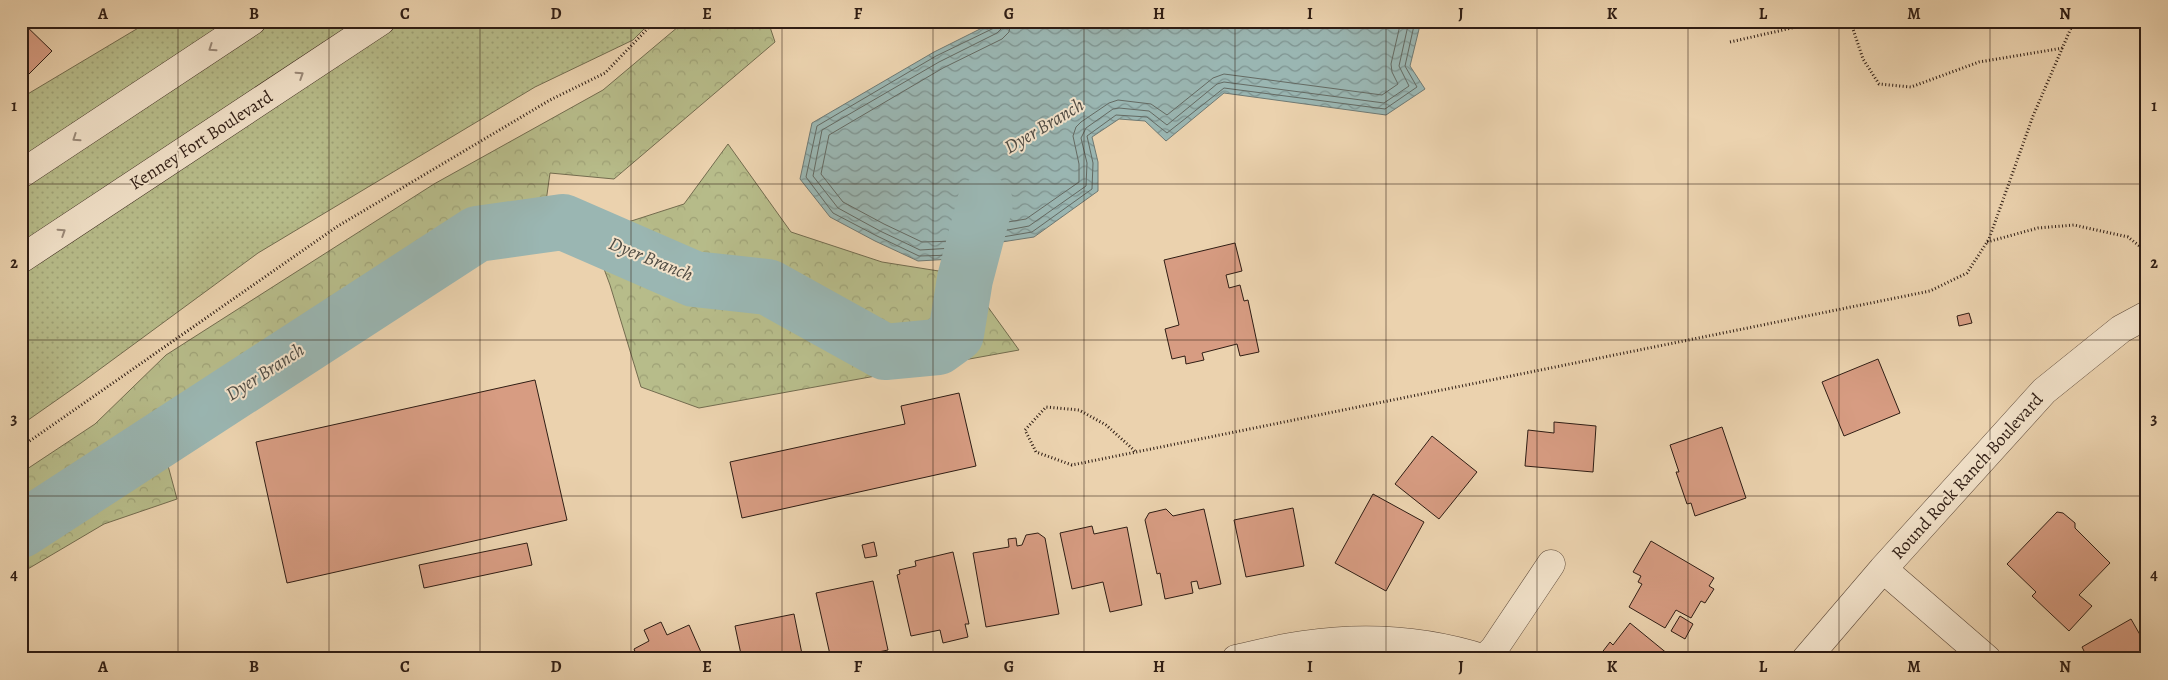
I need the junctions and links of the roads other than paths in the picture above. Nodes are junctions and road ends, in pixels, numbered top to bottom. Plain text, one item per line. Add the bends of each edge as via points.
1 (252, 21) edge
2 (381, 21) edge
3 (21, 174) edge
4 (21, 259) edge
5 (2147, 315) edge
6 (1551, 564) dead end
7 (1883, 569) junction
8 (1247, 658) edge
9 (1485, 659) edge
10 (1806, 659) edge
11 (1987, 659) edge

1 -> 3 street
4 -> 2 street, Kenney Fort Boulevard
5 - 7 street, Round Rock Ranch Boulevard via 2120,330 2044,390
6 - 9 street
7 - 10 street, Round Rock Ranch Boulevard
7 - 11 street
8 - 9 street via 1302,645 1347,640 1395,640 1442,647

